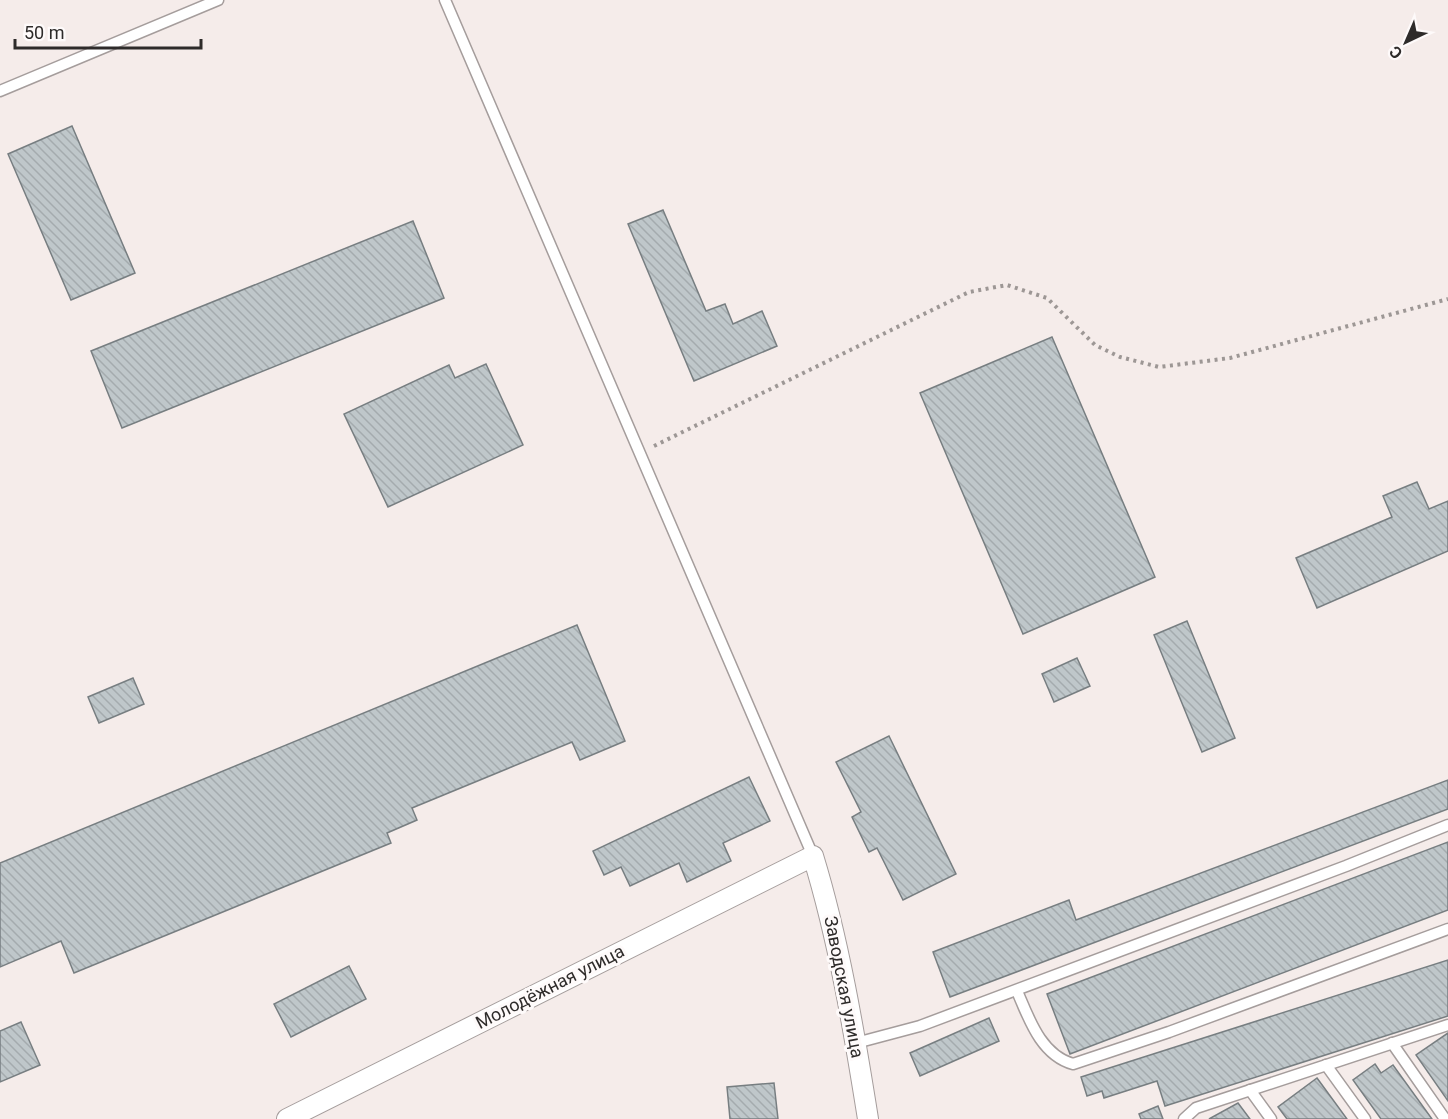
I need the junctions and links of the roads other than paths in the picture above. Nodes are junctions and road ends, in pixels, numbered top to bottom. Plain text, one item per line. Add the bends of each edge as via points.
1 (218, 0) edge
2 (445, 0) edge
3 (0, 91) edge
4 (1448, 825) edge
5 (813, 856) junction
6 (1448, 930) edge
7 (1017, 991) junction
8 (1448, 1025) edge
9 (856, 1042) junction
10 (1392, 1043) junction
11 (1326, 1065) junction
12 (1250, 1090) junction
13 (287, 1119) edge
14 (868, 1119) edge
15 (1184, 1119) edge
16 (1271, 1119) edge
17 (1365, 1119) edge
18 (1445, 1119) edge

1 - 3 lane
2 - 5 lane
4 - 7 lane
5 - 9 street, Заводская улица
5 - 13 street, Молодёжная улица
6 - 7 lane via 1073,1064 1061,1061 1047,1048 1032,1026
7 - 9 lane via 920,1026
8 - 10 lane
9 - 14 street, Заводская улица
10 - 11 lane
10 - 18 lane
11 - 12 lane
11 - 17 lane
12 - 15 lane via 1196,1108
12 - 16 lane

